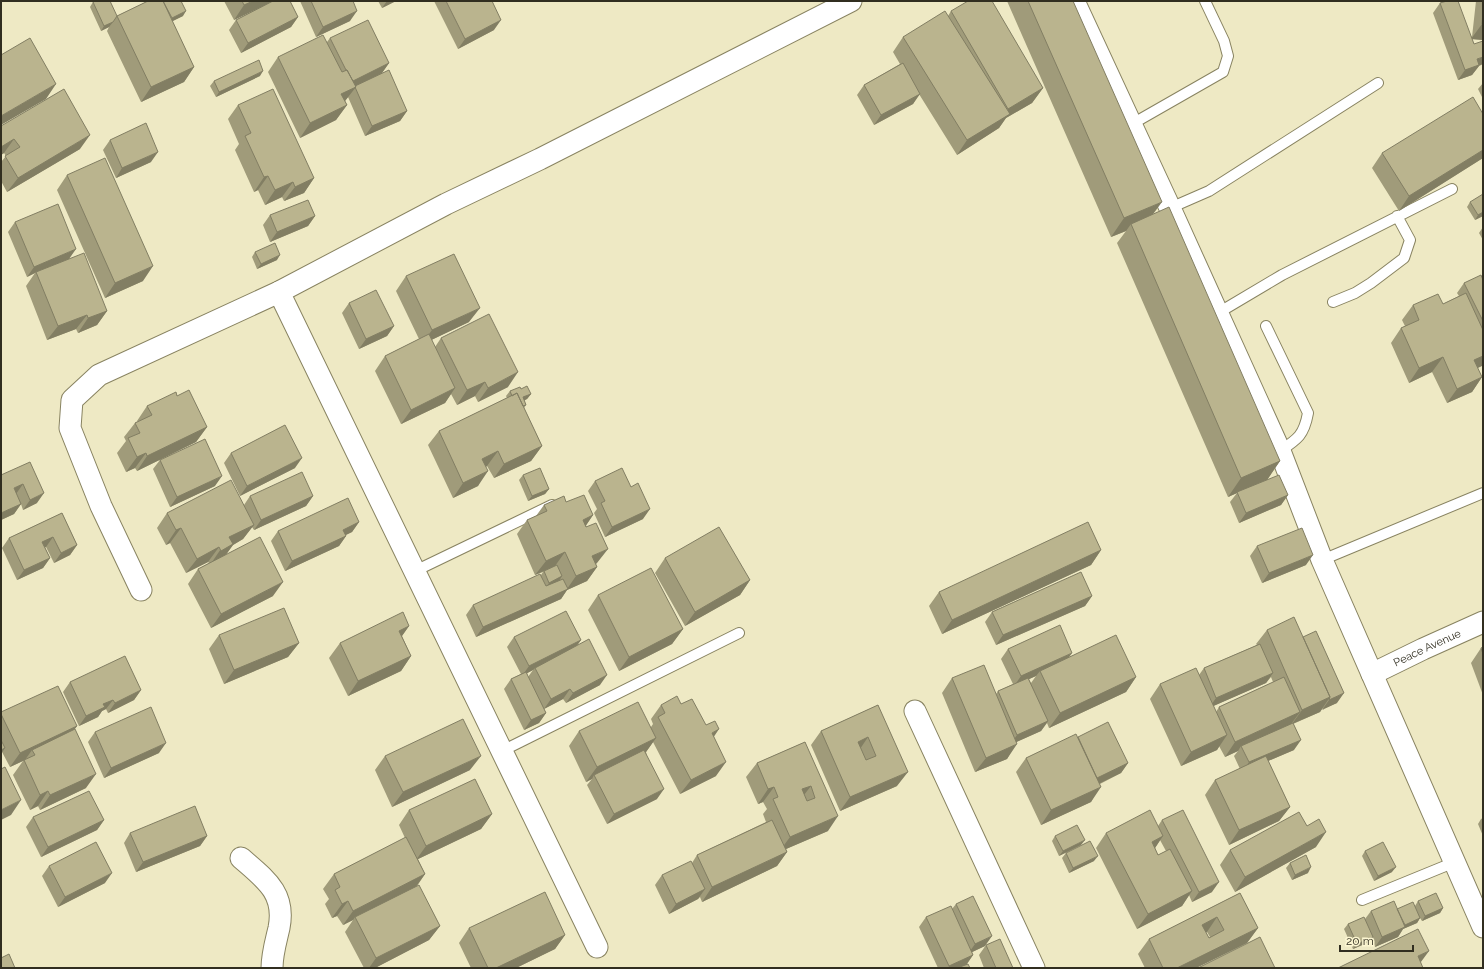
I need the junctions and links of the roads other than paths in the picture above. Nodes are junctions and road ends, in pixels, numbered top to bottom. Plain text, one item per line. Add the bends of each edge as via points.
1 (851, 1) edge
2 (1074, 1) edge
3 (1205, 1) edge
4 (1378, 83) dead end
5 (1132, 124) junction
6 (1452, 189) dead end
7 (1170, 208) junction
8 (1397, 216) junction
9 (279, 292) junction
10 (1333, 302) dead end
11 (1218, 313) junction
12 (1266, 326) dead end
13 (1280, 451) junction
14 (1483, 493) edge
15 (559, 502) edge
16 (1322, 560) junction
17 (415, 571) junction
18 (141, 590) dead end
19 (1483, 622) edge
20 (739, 633) dead end
21 (1372, 674) junction
22 (915, 711) dead end
23 (502, 751) junction
24 (241, 858) dead end
25 (1455, 862) junction
26 (1362, 900) dead end
27 (1483, 927) edge
28 (597, 947) dead end
29 (272, 968) edge
30 (1034, 968) edge

1 - 9 street via 446,204
2 - 5 street
3 - 5 lane via 1224,41 1228,56 1223,72
4 - 7 lane via 1209,191
5 - 7 street
6 - 8 lane
7 - 11 street
8 - 10 lane via 1410,240 1404,258 1371,283
8 - 11 lane via 1282,275
9 - 17 street
9 - 18 street via 99,375 72,400 70,428 101,506
11 - 13 street
12 - 13 lane via 1308,413 1305,427 1296,440
13 - 16 street
14 - 16 lane
15 - 17 lane
16 - 21 street
17 - 23 street
19 - 21 street, Peace Avenue
20 - 23 lane
21 - 25 street
22 - 30 street
23 - 28 street
24 - 29 street via 274,890 281,909
25 - 26 lane
25 - 27 street

